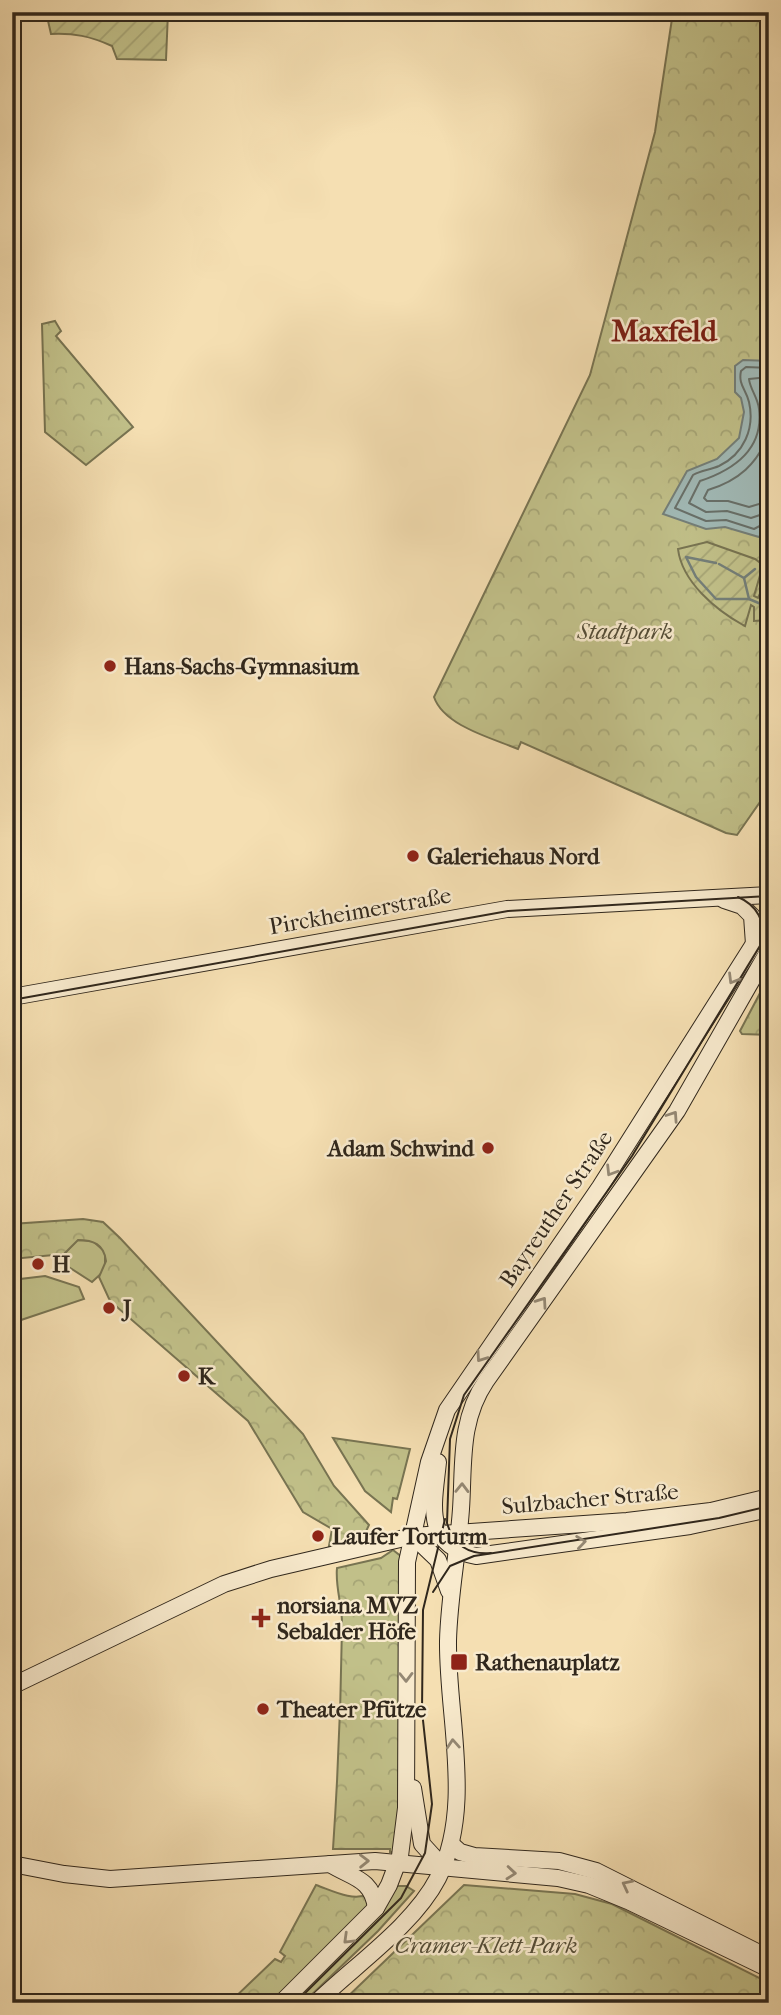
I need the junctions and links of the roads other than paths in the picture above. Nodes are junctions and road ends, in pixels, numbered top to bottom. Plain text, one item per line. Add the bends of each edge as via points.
1 (769, 895) edge
2 (719, 898) junction
3 (769, 920) edge
4 (761, 947) edge
5 (12, 997) edge
6 (443, 1421) junction
7 (769, 1497) edge
8 (769, 1510) edge
9 (459, 1531) junction
10 (438, 1533) junction
11 (413, 1536) junction
12 (457, 1549) junction
13 (451, 1596) junction
14 (12, 1686) edge
15 (406, 1763) junction
16 (450, 1844) junction
17 (398, 1863) junction
18 (12, 1864) edge
19 (326, 1865) junction
20 (443, 1867) junction
21 (376, 1908) junction
22 (769, 1958) edge
23 (769, 1969) edge
24 (281, 2003) edge
25 (316, 2003) edge

1 - 2 main road, Pirckheimerstraße
2 - 4 main road, Pirckheimerstraße via 749,912
2 - 5 main road, Pirckheimerstraße via 508,909
3 - 4 main road, Bayreuther Straße
4 -> 6 main road, Bayreuther Straße via 464,1382
9 -> 4 main road, Bayreuther Straße via 463,1445 467,1418 479,1391 677,1111
6 - 10 main road via 434,1510
6 - 11 main road, Bayreuther Straße
7 - 9 main road, Sulzbacher Straße via 711,1511 627,1521
12 -> 8 main road, Sulzbacher Straße via 476,1556 496,1555
9 - 10 main road, Sulzbacher Straße
9 - 12 main road
10 - 11 main road, Sulzbacher Straße
10 - 12 main road
11 - 13 main road via 438,1560
11 - 14 main road, Sulzbacher Straße via 238,1578
11 -> 15 main road via 405,1586
12 - 13 main road
16 -> 13 main road via 455,1792 449,1678
15 - 17 main road via 405,1825
15 - 20 main road via 422,1844
16 - 20 main road
22 -> 16 main road via 596,1871 559,1861 474,1856
19 -> 17 main road
17 - 20 main road
17 - 21 main road
18 - 19 main road via 76,1876 140,1879
19 - 21 main road via 366,1882
20 -> 23 main road via 582,1882
20 - 25 main road via 418,1907
21 -> 24 main road

